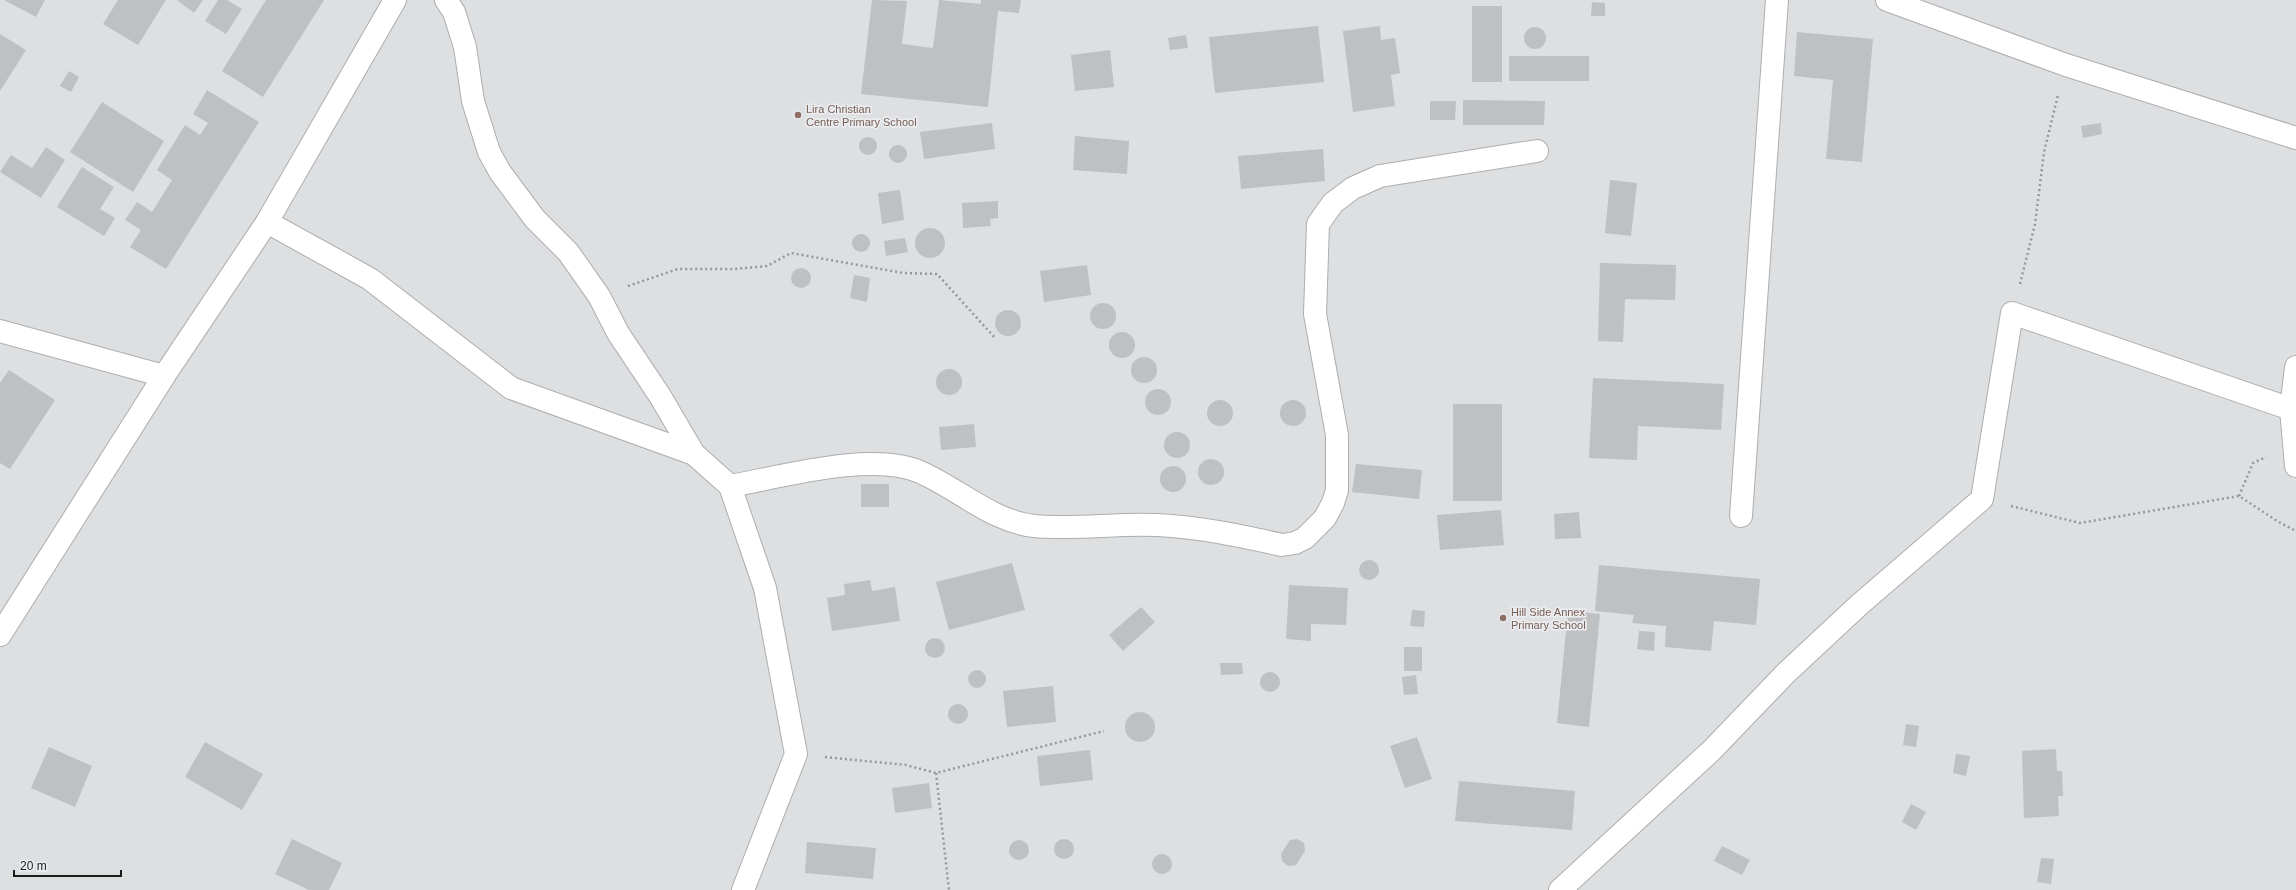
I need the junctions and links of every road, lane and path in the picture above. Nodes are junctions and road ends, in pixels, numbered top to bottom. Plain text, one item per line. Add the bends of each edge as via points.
1 (395, 0) edge
2 (446, 0) edge
3 (1776, 0) edge
4 (1887, 0) edge
5 (2066, 65) junction
6 (2296, 138) edge
7 (1537, 151) dead end
8 (267, 222) junction
9 (599, 296) junction
10 (2012, 314) junction
11 (0, 331) edge
12 (996, 339) dead end
13 (2296, 367) edge
14 (164, 376) junction
15 (2291, 408) junction
16 (2294, 444) junction
17 (694, 454) junction
18 (2296, 466) edge
19 (730, 486) junction
20 (2239, 496) junction
21 (1982, 499) junction
22 (1741, 516) dead end
23 (2296, 531) edge
24 (0, 635) edge
25 (1104, 731) dead end
26 (796, 754) junction
27 (936, 773) junction
28 (743, 890) edge
29 (949, 890) edge
30 (1560, 890) edge

1 - 8 street
2 - 9 street via 454,12 463,40 474,101 488,152 534,219 568,252
3 - 22 street
4 - 5 street
5 - 6 street
5 - 10 path via 2044,152 2035,224
7 - 19 street via 1380,176 1353,188 1333,203 1318,224 1315,314 1337,435 1337,490 1325,518 1305,538 1295,543 1282,545 1203,528 1156,524 1034,526 1006,521 919,472 893,466 855,464
8 - 14 street
8 - 17 street via 370,279 512,388
9 - 12 path via 678,269 767,266 791,253 903,273 937,274
9 - 17 street via 618,333 660,396
10 - 15 street
10 - 21 street
11 - 14 street
13 - 15 street
14 - 24 street
15 - 16 street
16 - 18 street
16 - 20 path via 2252,464
17 - 19 street
19 - 26 street via 765,588
20 - 21 path via 2080,523
20 - 23 path
21 - 30 street via 1859,605 1786,673 1712,750
25 - 27 path
26 - 27 path via 906,765
26 - 28 street
27 - 29 path

